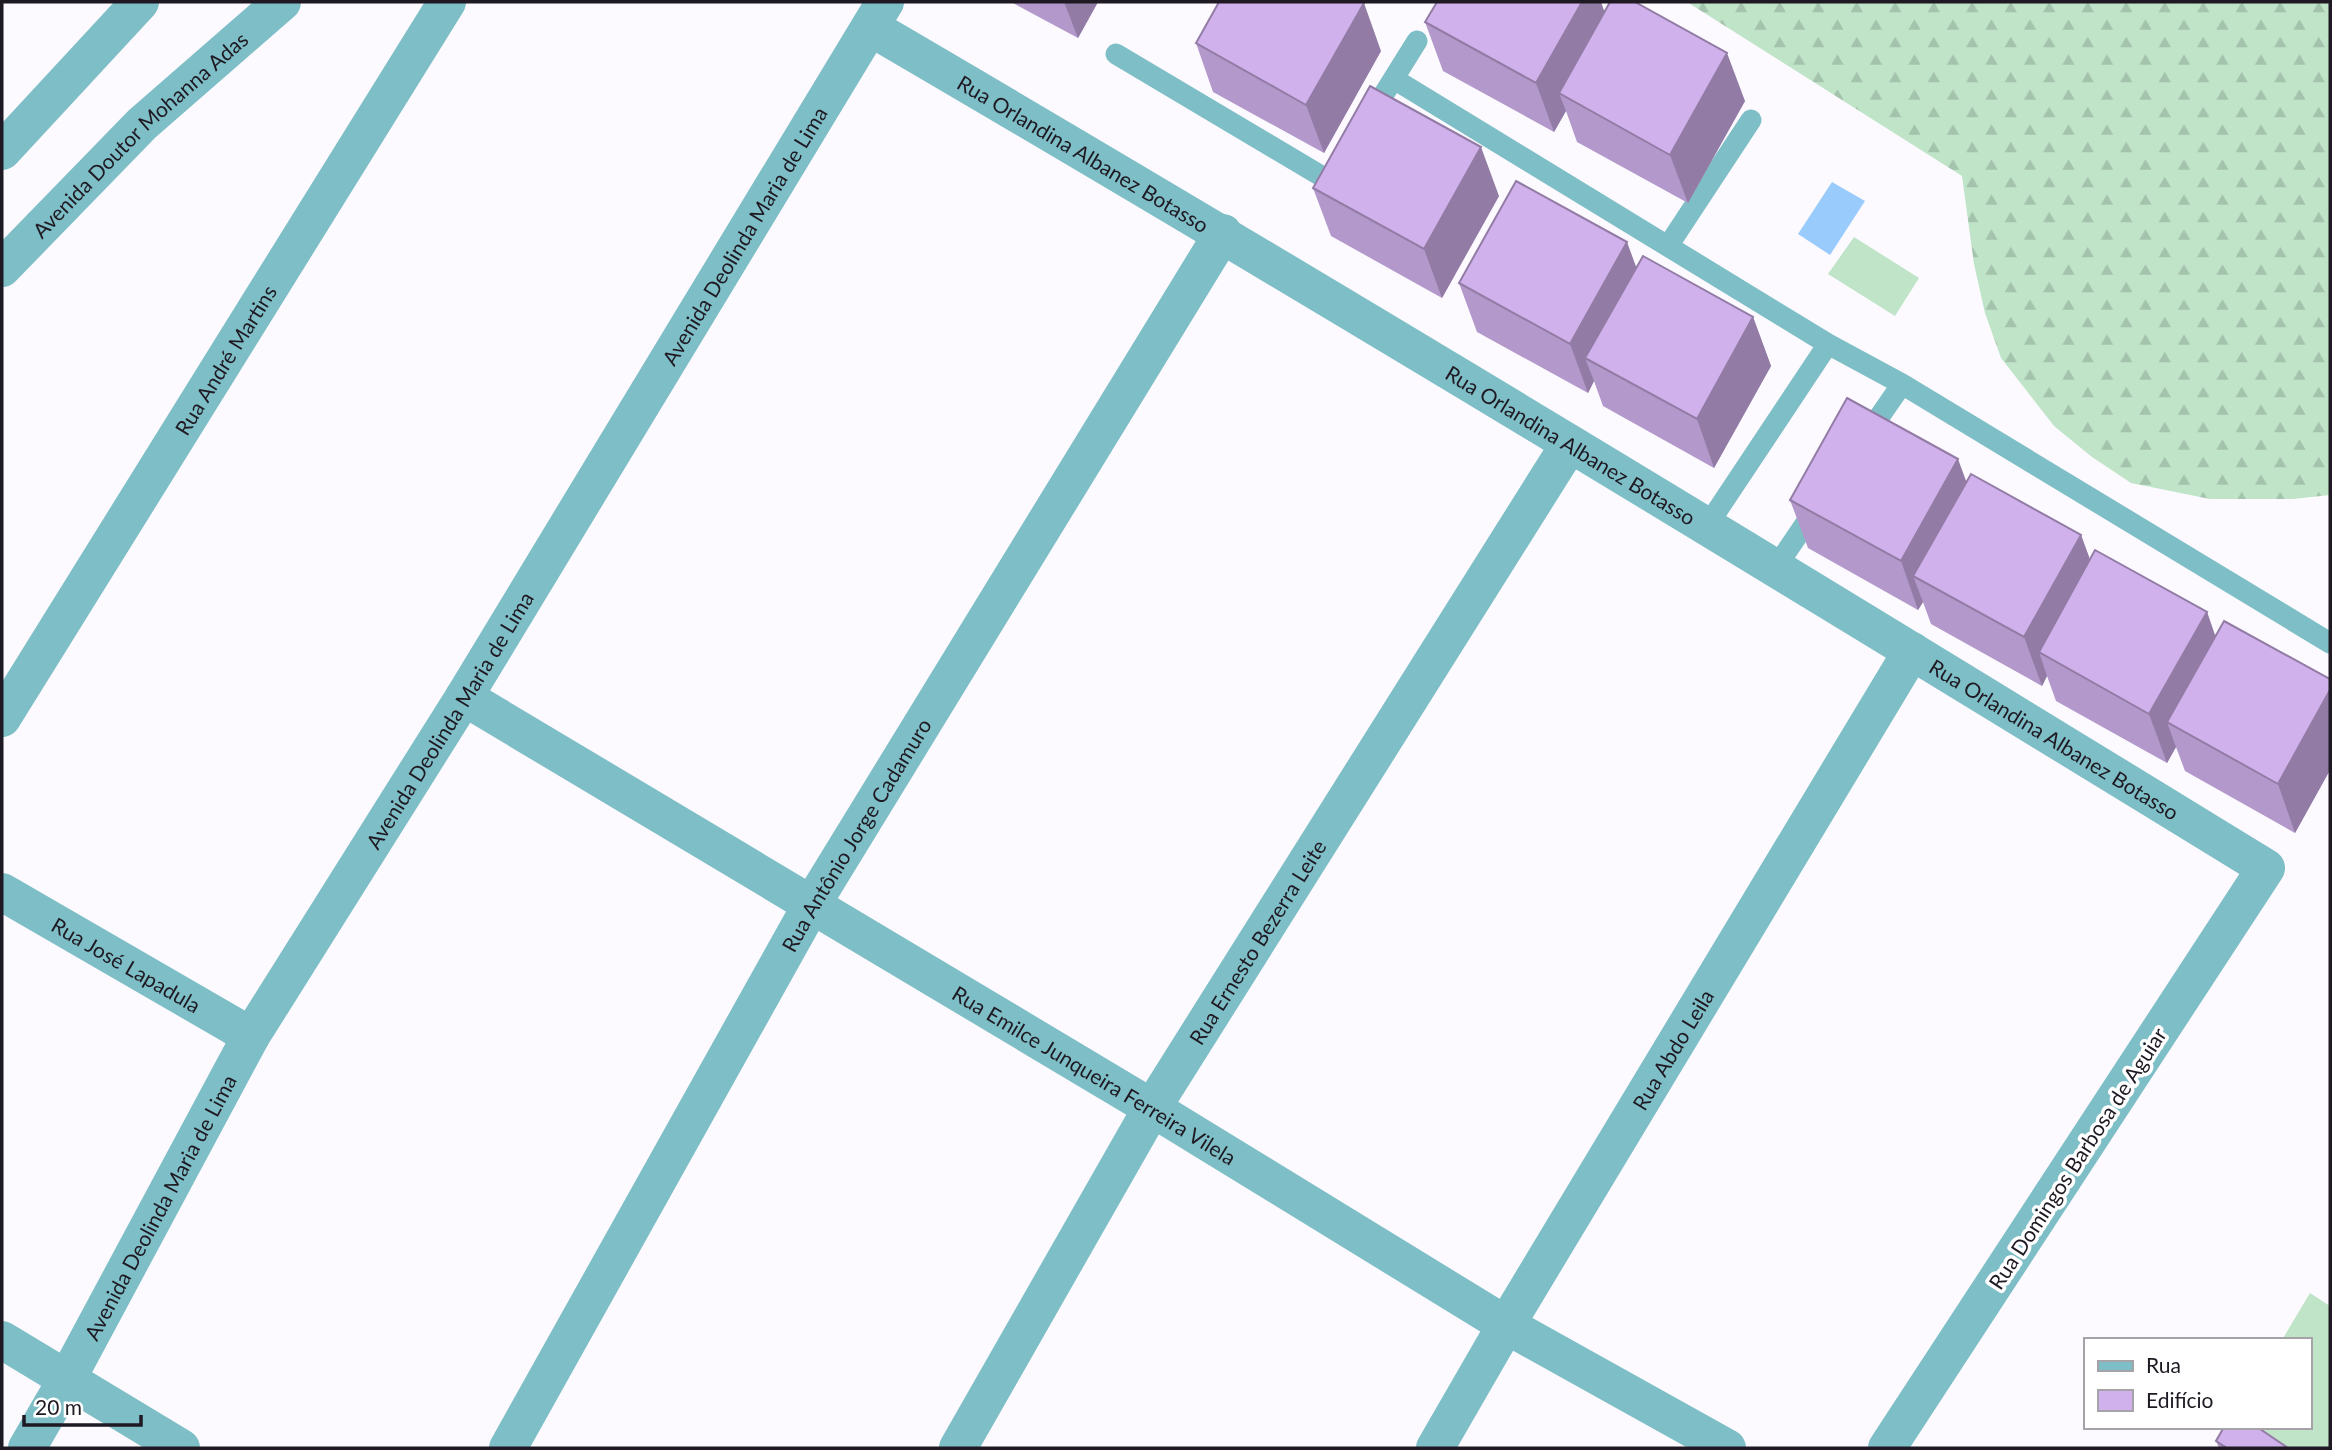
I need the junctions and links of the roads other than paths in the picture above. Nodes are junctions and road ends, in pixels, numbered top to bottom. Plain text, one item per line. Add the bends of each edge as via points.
1 (140, 2) edge
2 (282, 2) edge
3 (447, 2) edge
4 (877, 14) edge
5 (1417, 41) dead end
6 (1116, 54) dead end
7 (1394, 79) junction
8 (1751, 120) dead end
9 (2, 151) edge
10 (1223, 233) junction
11 (1668, 246) junction
12 (2, 268) edge
13 (1828, 344) junction
14 (1902, 384) junction
15 (1569, 445) junction
16 (1855, 452) edge
17 (1831, 487) edge
18 (1707, 526) junction
19 (1776, 567) junction
20 (2330, 643) edge
21 (1912, 651) junction
22 (464, 696) junction
23 (2, 718) edge
24 (2266, 868) joint
25 (2, 892) edge
26 (812, 904) junction
27 (251, 1036) junction
28 (1152, 1108) junction
29 (1506, 1325) junction
30 (2, 1340) edge
31 (67, 1379) junction
32 (27, 1448) edge
33 (181, 1448) edge
34 (508, 1448) edge
35 (958, 1448) edge
36 (1435, 1448) edge
37 (1727, 1448) edge
38 (1887, 1448) edge

1 - 9 street
2 - 12 street, Avenida Doutor Mohanna Adas via 142,124
3 - 23 street, Rua André Martins
4 - 10 street, Rua Orlandina Albanez Botasso
4 - 22 street, Avenida Deolinda Maria de Lima
5 - 7 lane
6 - 7 lane via 1328,180
7 - 11 lane
8 - 11 lane
10 - 15 street, Rua Orlandina Albanez Botasso
10 - 26 street, Rua Antônio Jorge Cadamuro
11 - 13 lane
13 - 14 lane
13 - 18 lane
14 - 16 lane
14 - 20 lane
15 - 18 street, Rua Orlandina Albanez Botasso
15 - 28 street, Rua Ernesto Bezerra Leite
17 - 19 lane
18 - 19 street, Rua Orlandina Albanez Botasso
19 - 21 street, Rua Orlandina Albanez Botasso
21 - 24 street, Rua Orlandina Albanez Botasso
21 - 29 street, Rua Abdo Leila
22 - 26 street, Rua Emilce Junqueira Ferreira Vilela
22 - 27 street, Avenida Deolinda Maria de Lima
24 - 38 street, Rua Domingos Barbosa de Aguiar
25 - 27 street, Rua José Lapadula
26 - 28 street, Rua Emilce Junqueira Ferreira Vilela
26 - 34 street, Rua Antônio Jorge Cadamuro
27 - 31 street, Avenida Deolinda Maria de Lima
28 - 29 street, Rua Emilce Junqueira Ferreira Vilela
28 - 35 street, Rua Ernesto Bezerra Leite
29 - 36 street, Rua Abdo Leila
29 - 37 street, Rua Emilce Junqueira Ferreira Vilela
30 - 31 street
31 - 32 street, Avenida Deolinda Maria de Lima
31 - 33 street

